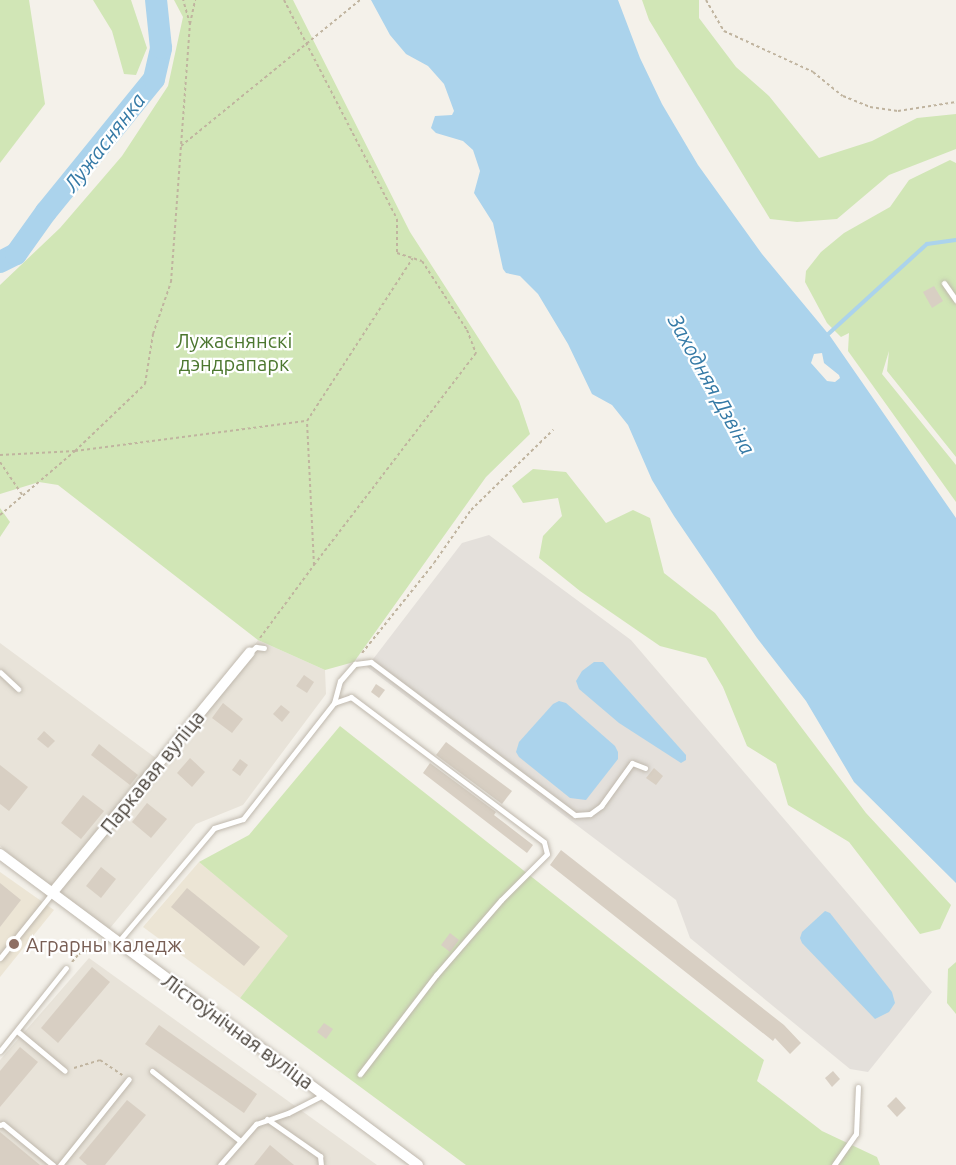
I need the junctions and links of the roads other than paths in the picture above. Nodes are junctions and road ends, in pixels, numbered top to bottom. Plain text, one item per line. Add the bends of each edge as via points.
1 (944, 283) dead end
2 (956, 300) edge
3 (264, 648) dead end
4 (250, 652) joint
5 (0, 672) edge
6 (18, 689) dead end
7 (334, 702) junction
8 (645, 768) dead end
9 (0, 854) edge
10 (53, 892) junction
11 (118, 942) junction
12 (0, 958) edge
13 (66, 968) road end
14 (17, 1031) junction
15 (0, 1051) edge
16 (65, 1071) road end
17 (152, 1071) dead end
18 (360, 1074) dead end
19 (129, 1079) road end
20 (858, 1087) dead end
21 (324, 1094) junction
22 (267, 1119) junction
23 (0, 1125) edge
24 (239, 1140) junction
25 (53, 1165) edge
26 (60, 1165) edge
27 (220, 1165) edge
28 (321, 1165) edge
29 (418, 1165) edge
30 (834, 1165) edge

1 - 2 lane
3 - 4 lane via 256,647
4 - 10 street, Паркавая вуліца
5 - 6 lane
7 - 8 lane via 340,681 355,664 371,662 575,815 590,814 601,806 632,763
7 - 11 lane via 243,819 213,828
7 - 18 lane via 351,698 544,842 547,854 436,975
9 - 10 street, Лістоўнічная вуліца
10 - 11 street, Лістоўнічная вуліца
10 - 12 lane
11 - 21 street, Лістоўнічная вуліца
13 - 14 lane
14 - 15 lane
14 - 16 lane
17 - 24 lane
19 - 26 lane
20 - 30 lane via 856,1134
21 - 22 lane
21 - 29 street, Лістоўнічная вуліца
22 - 24 lane
22 - 28 lane via 320,1156
23 - 25 lane
24 - 27 lane

